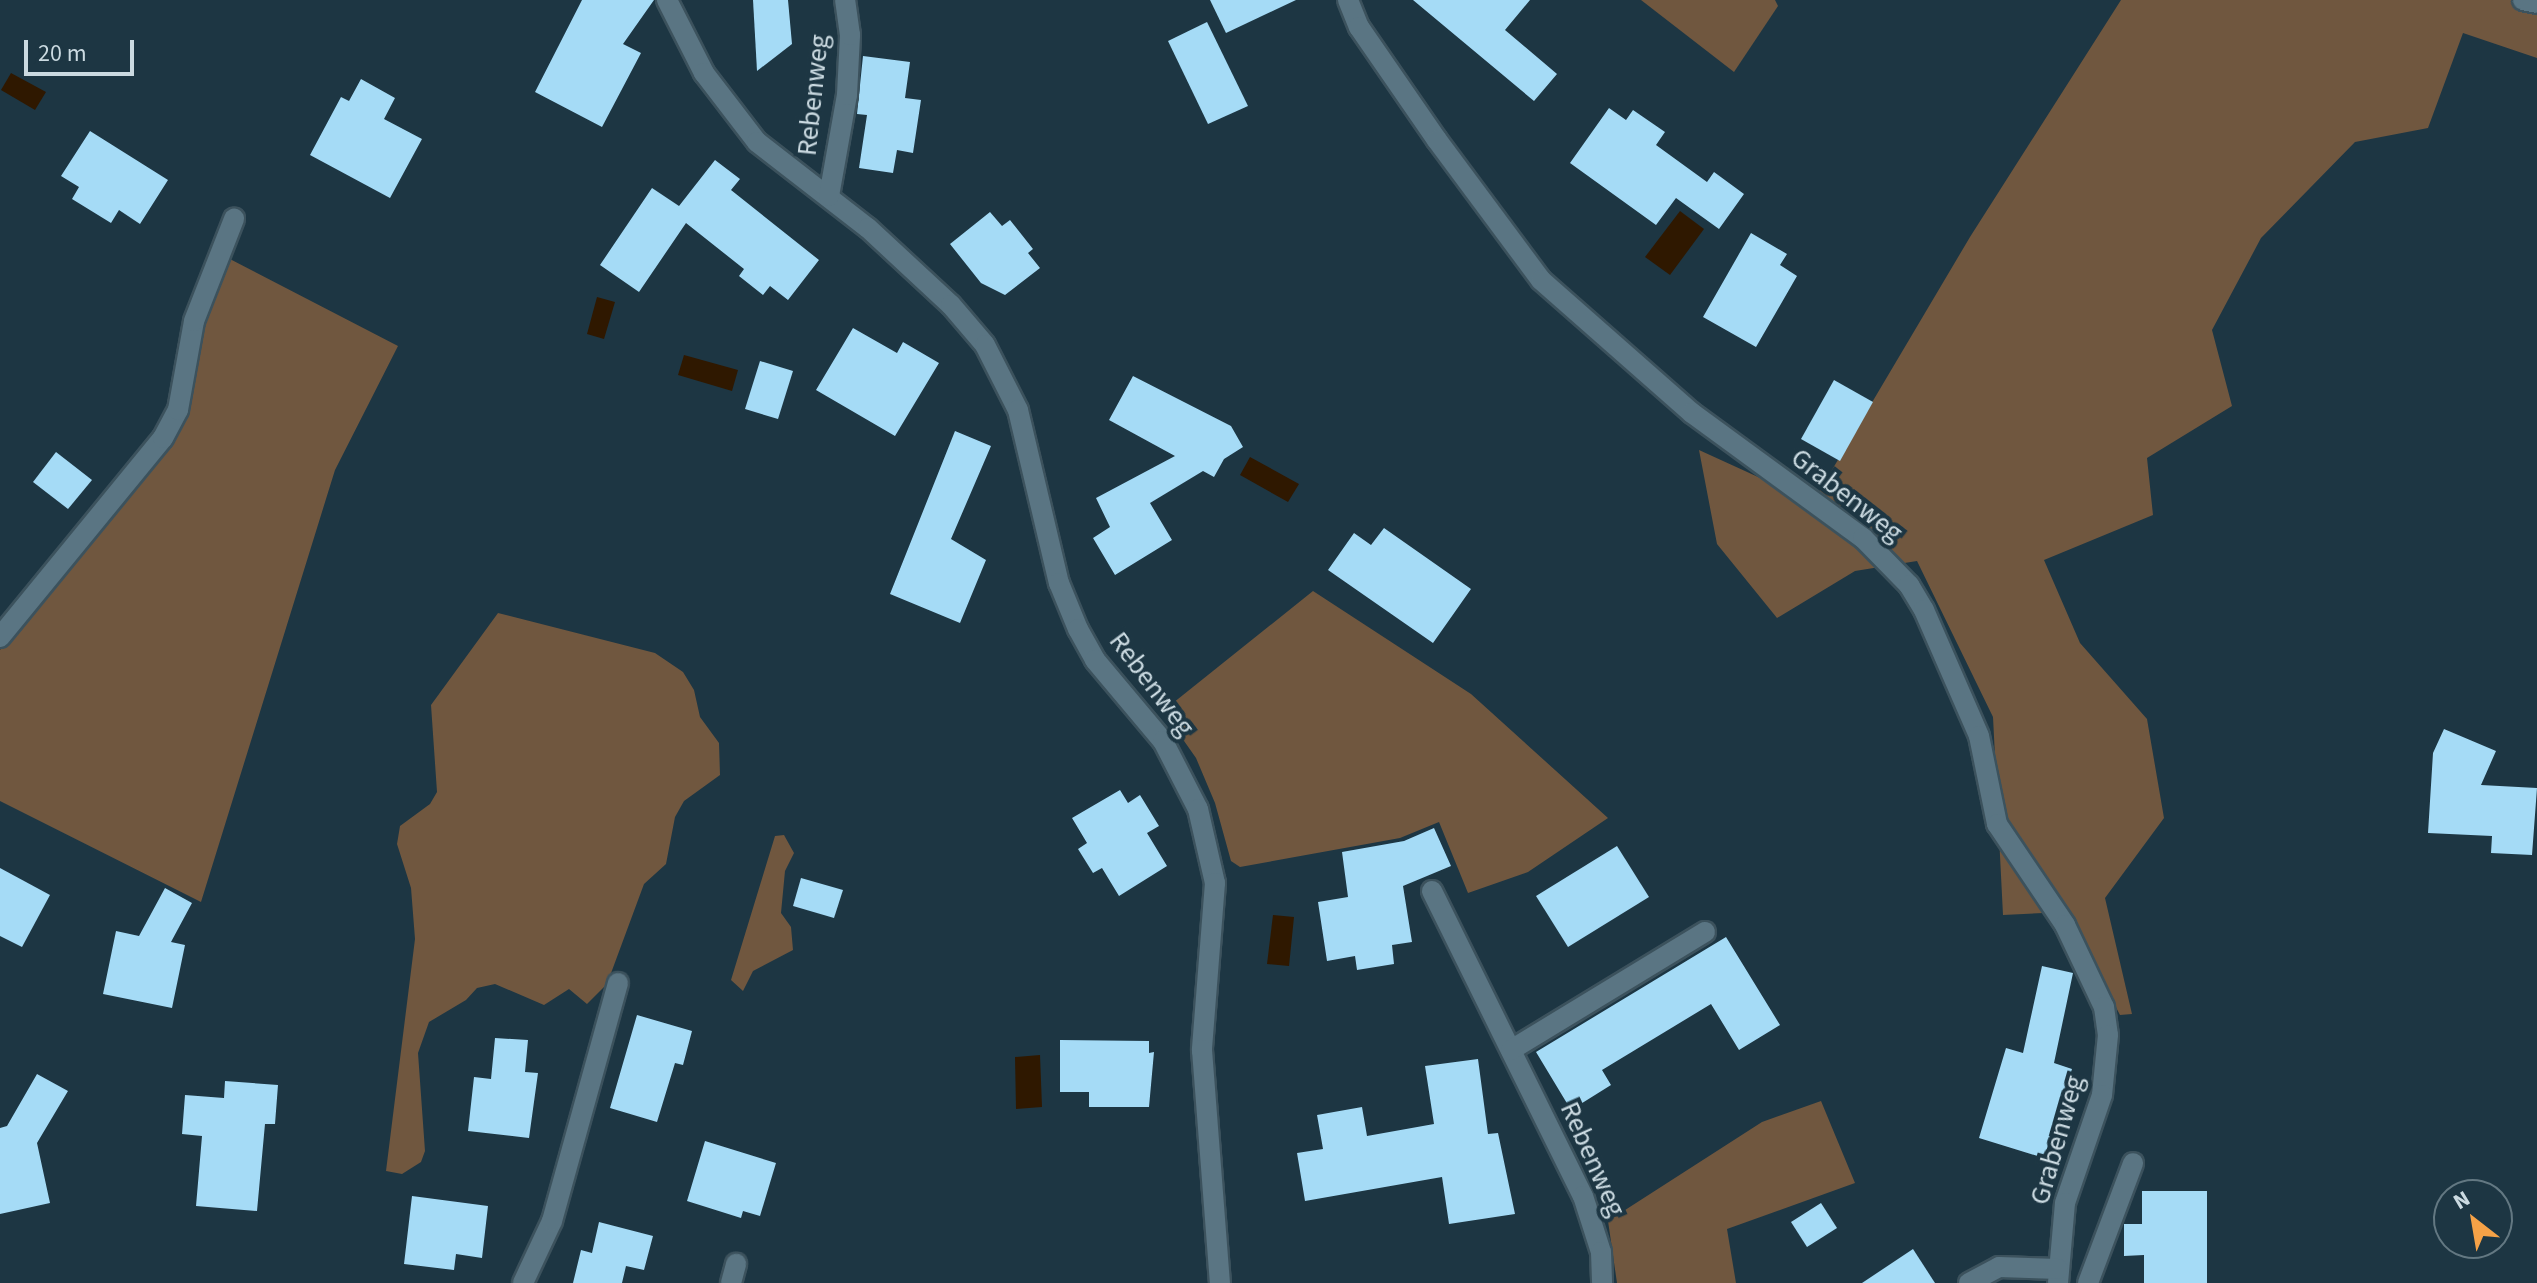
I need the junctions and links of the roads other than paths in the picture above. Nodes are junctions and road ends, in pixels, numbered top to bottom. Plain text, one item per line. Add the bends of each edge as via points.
1 (667, 0) edge
2 (845, 0) edge
3 (1348, 0) edge
4 (2523, 0) edge
5 (2537, 3) edge
6 (829, 196) junction
7 (234, 219) dead end
8 (0, 637) edge
9 (1432, 891) dead end
10 (1705, 932) dead end
11 (618, 983) dead end
12 (1511, 1050) junction
13 (2133, 1163) dead end
14 (2058, 1276) edge
15 (523, 1283) edge
16 (1220, 1283) edge
17 (1602, 1283) edge
18 (1969, 1283) edge
19 (2088, 1283) edge

1 - 6 street, Rebenweg via 730,111 757,142
2 - 6 street, Rebenweg via 850,35 847,95
3 - 14 street, Grabenweg via 1376,52 1485,210 1541,280 1692,413 1863,538 1909,585 1924,610 1979,736 1997,824 2065,925 2104,1007 2108,1035 2102,1095 2065,1203
4 - 5 street
6 - 16 street, Rebenweg via 951,305 985,345 1018,410 1059,583 1078,629 1095,660 1163,741 1198,809 1215,883 1202,1050
7 - 8 street via 194,321 178,410 163,438
9 - 12 street, Rebenweg
10 - 12 street
11 - 15 street via 552,1221
12 - 17 street, Rebenweg via 1583,1196 1601,1252
13 - 19 street
14 - 18 street via 1999,1267

